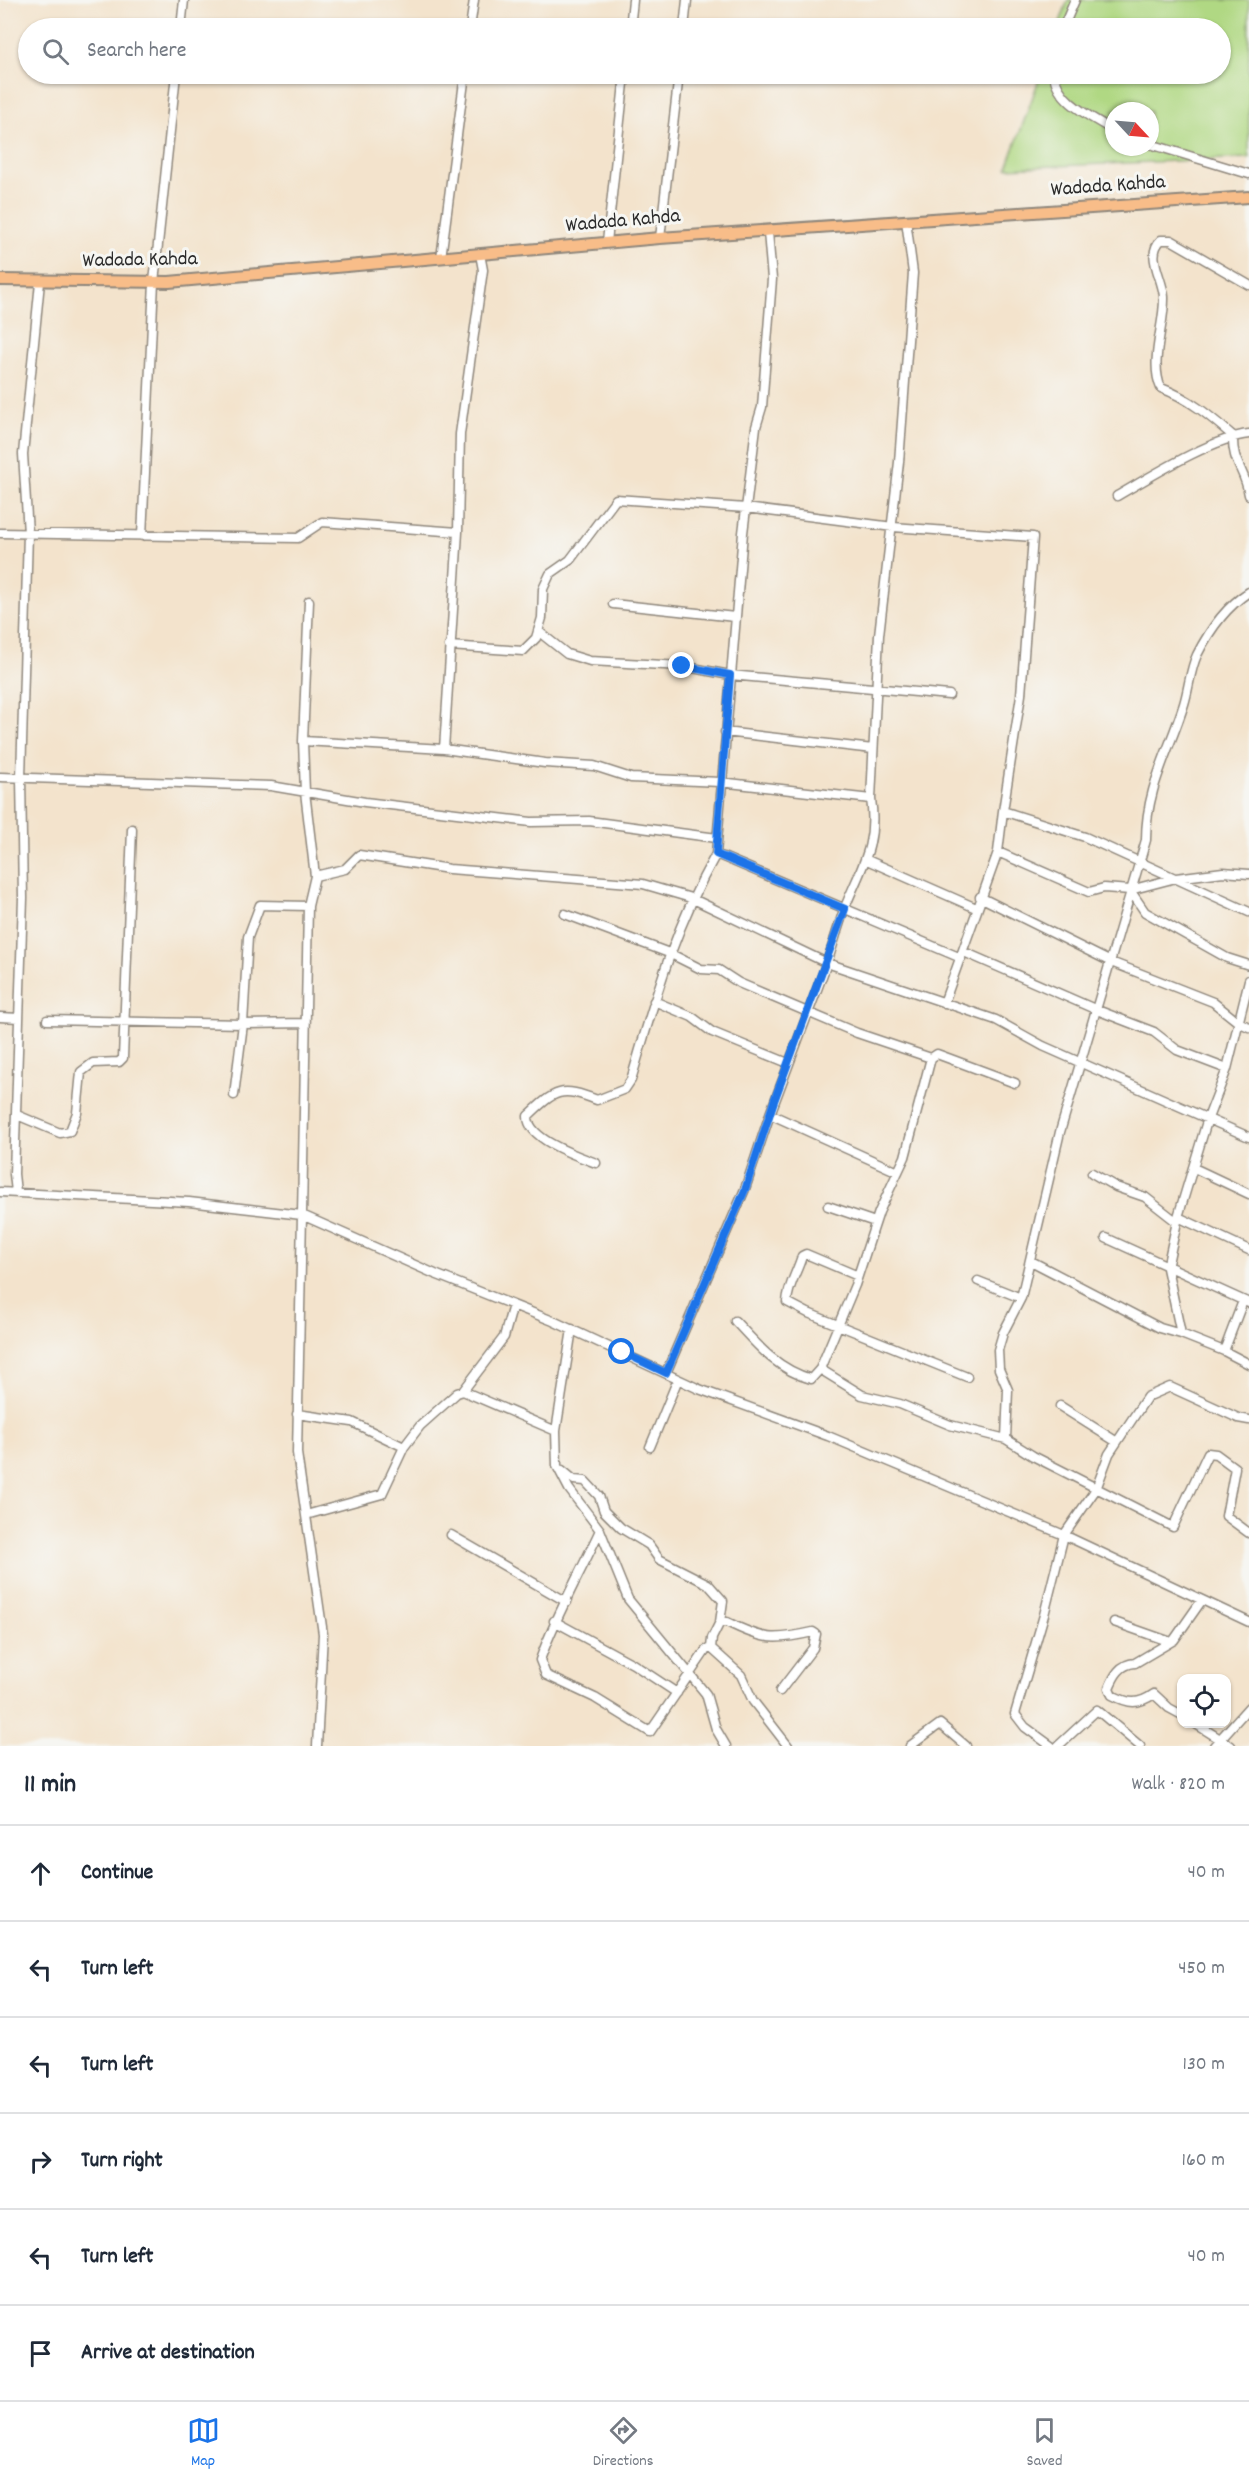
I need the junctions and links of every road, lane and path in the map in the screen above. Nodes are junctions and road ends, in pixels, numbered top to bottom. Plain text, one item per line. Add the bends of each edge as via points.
1 (184, 0) edge
2 (474, 0) edge
3 (633, 0) edge
4 (687, 0) edge
5 (1075, 0) edge
6 (182, 18) edge
7 (471, 18) edge
8 (631, 18) edge
9 (685, 18) edge
10 (1067, 18) edge
11 (175, 84) edge
12 (464, 84) edge
13 (624, 84) edge
14 (678, 84) edge
15 (1056, 84) edge
16 (1105, 125) edge
17 (1159, 147) edge
18 (1249, 174) edge
19 (1249, 197) edge
20 (906, 220) junction
21 (768, 232) junction
22 (660, 238) junction
23 (607, 243) junction
24 (480, 254) junction
25 (441, 258) junction
26 (0, 280) edge
27 (40, 282) junction
28 (153, 282) junction
29 (1249, 285) edge
30 (1249, 434) edge
31 (1233, 436) junction
32 (1249, 495) edge
33 (1117, 496) dead end
34 (746, 508) junction
35 (893, 527) junction
36 (458, 531) junction
37 (0, 533) edge
38 (28, 533) junction
39 (142, 536) junction
40 (1249, 592) edge
41 (309, 601) dead end
42 (613, 604) dead end
43 (735, 617) junction
44 (538, 631) junction
45 (449, 646) junction
46 (730, 675) junction
47 (876, 691) junction
48 (949, 695) dead end
49 (725, 732) junction
50 (303, 741) junction
51 (444, 749) junction
52 (873, 749) junction
53 (0, 777) edge
54 (21, 778) junction
55 (720, 782) junction
56 (304, 792) junction
57 (871, 800) junction
58 (1003, 811) junction
59 (132, 829) dead end
60 (717, 838) junction
61 (998, 852) junction
62 (716, 854) junction
63 (867, 860) junction
64 (1139, 864) junction
65 (1249, 874) edge
66 (315, 876) junction
67 (1176, 878) junction
68 (1130, 890) junction
69 (980, 897) junction
70 (691, 898) junction
71 (308, 906) junction
72 (976, 908) junction
73 (845, 909) junction
74 (1249, 912) edge
75 (565, 914) dead end
76 (669, 953) junction
77 (963, 955) junction
78 (1111, 962) junction
79 (827, 963) junction
80 (1249, 965) edge
81 (1249, 980) edge
82 (654, 1001) junction
83 (944, 1003) junction
84 (808, 1010) junction
85 (1097, 1010) junction
86 (0, 1017) edge
87 (19, 1018) junction
88 (47, 1020) dead end
89 (127, 1022) junction
90 (1238, 1022) junction
91 (304, 1023) junction
92 (243, 1024) junction
93 (1249, 1027) edge
94 (931, 1058) junction
95 (788, 1063) junction
96 (1080, 1063) junction
97 (1227, 1069) junction
98 (1015, 1083) dead end
99 (234, 1095) dead end
100 (770, 1114) junction
101 (17, 1115) junction
102 (1208, 1118) junction
103 (1249, 1137) edge
104 (596, 1163) dead end
105 (1194, 1168) junction
106 (898, 1172) junction
107 (1092, 1173) dead end
108 (0, 1192) edge
109 (16, 1192) junction
110 (1249, 1194) edge
111 (828, 1206) dead end
112 (302, 1215) junction
113 (1177, 1219) junction
114 (875, 1222) junction
115 (1106, 1238) dead end
116 (1249, 1251) edge
117 (1031, 1261) junction
118 (1167, 1268) junction
119 (858, 1276) junction
120 (978, 1281) dead end
121 (1021, 1298) junction
122 (1246, 1302) edge
123 (513, 1305) junction
124 (735, 1321) dead end
125 (838, 1325) junction
126 (572, 1329) junction
127 (1181, 1334) junction
128 (1224, 1351) junction
129 (1249, 1364) edge
130 (820, 1369) junction
131 (666, 1373) junction
132 (967, 1377) dead end
133 (678, 1379) junction
134 (463, 1391) junction
135 (1060, 1406) dead end
136 (297, 1414) junction
137 (1249, 1420) edge
138 (556, 1431) junction
139 (1006, 1439) junction
140 (1117, 1442) junction
141 (405, 1447) junction
142 (650, 1447) dead end
143 (557, 1466) junction
144 (1096, 1489) junction
145 (306, 1515) junction
146 (600, 1530) junction
147 (1249, 1533) edge
148 (452, 1534) dead end
149 (1064, 1534) junction
150 (1202, 1600) junction
151 (567, 1602) junction
152 (554, 1621) junction
153 (720, 1622) junction
154 (1114, 1622) dead end
155 (1249, 1622) edge
156 (1168, 1641) junction
157 (711, 1648) junction
158 (690, 1675) junction
159 (780, 1691) dead end
160 (677, 1693) junction
161 (1249, 1707) edge
162 (1177, 1712) edge
163 (1203, 1728) edge
164 (1221, 1738) junction
165 (317, 1746) edge
166 (726, 1746) edge
167 (788, 1746) edge
168 (910, 1746) edge
169 (966, 1746) edge
170 (1051, 1746) edge
171 (1058, 1746) edge
172 (1140, 1746) edge
173 (1214, 1746) edge
174 (1231, 1746) edge

1 - 6 street
2 - 7 street
3 - 8 street
4 - 9 street
5 - 10 street
11 - 28 street
12 - 25 street
13 - 23 street
14 - 22 street
15 - 16 street via 1066,98
17 - 18 street
19 - 20 main road, Wadada Kahda
20 - 21 main road, Wadada Kahda
20 - 35 street via 913,273
21 - 22 main road, Wadada Kahda
21 - 34 street via 771,279 763,395
22 - 23 main road, Wadada Kahda
23 - 24 main road, Wadada Kahda
24 - 25 main road, Wadada Kahda
24 - 36 street via 483,270 460,434
25 - 28 main road, Wadada Kahda
26 - 27 main road, Wadada Kahda
27 - 28 main road, Wadada Kahda
27 - 38 street via 24,454
28 - 39 street
29 - 31 street via 1171,240 1161,240 1155,249 1164,294 1158,381 1161,388 1178,394
30 - 31 street
31 - 32 street via 1232,455
31 - 33 street via 1164,468
34 - 35 street
34 - 43 street
34 - 44 street via 616,499 570,560 550,574 543,589
35 - 47 street
35 - 58 street via 1033,537 1021,695
36 - 39 street via 322,522 298,538
36 - 45 street
37 - 38 street
38 - 39 street
38 - 54 street
40 - 64 street via 1231,604 1197,655 1152,788
41 - 50 street
42 - 43 street
43 - 46 street
44 - 45 street via 523,651
44 - 46 street via 567,654 590,661 682,666
45 - 51 street
46 - 47 street
46 - 49 street
47 - 48 street
47 - 52 street
49 - 52 street
49 - 55 street
50 - 51 street
50 - 56 street
51 - 55 street via 594,766 631,778
52 - 57 street
53 - 54 street
54 - 56 street via 271,786
54 - 87 street
55 - 57 street
55 - 60 street
56 - 60 street via 531,822 590,821
56 - 66 street
57 - 63 street via 873,817
58 - 61 street
58 - 64 street via 1084,837
59 - 89 street
60 - 62 street
61 - 68 street via 1089,892 1104,888
61 - 69 street
62 - 70 street
62 - 73 street
63 - 72 street
63 - 73 street
64 - 67 street
64 - 68 street
65 - 67 street via 1223,872
66 - 70 street via 345,868 359,855 449,869 643,884
66 - 71 street
67 - 68 street
67 - 74 street
68 - 78 street
68 - 80 street via 1145,912 1227,958
69 - 72 street
69 - 78 street
70 - 76 street
70 - 79 street
71 - 91 street
71 - 92 street via 260,905 248,937
72 - 77 street
73 - 77 street
73 - 79 street
75 - 76 street
76 - 82 street
76 - 84 street via 701,969 719,970 739,983
77 - 83 street
77 - 85 street
78 - 85 street
78 - 90 street via 1214,1002
79 - 83 street
79 - 84 street
81 - 90 street
82 - 95 street via 692,1017 712,1032
82 - 104 street via 625,1089 597,1100 574,1091 550,1094 528,1116 532,1128 559,1149
83 - 96 street via 996,1020
84 - 94 street via 857,1033
84 - 95 street
85 - 96 street
85 - 97 street via 1154,1032 1177,1050
86 - 87 street
87 - 101 street
88 - 89 street
89 - 92 street
89 - 101 street via 123,1058 119,1062 93,1063 81,1072 77,1113 70,1131 60,1133
90 - 93 street
90 - 97 street
91 - 92 street
91 - 112 street
92 - 99 street
94 - 98 street via 937,1054
94 - 106 street
95 - 100 street
96 - 102 street
96 - 117 street via 1060,1131
97 - 102 street
100 - 106 street
100 - 131 street via 745,1190
101 - 109 street
102 - 103 street
102 - 105 street
105 - 110 street
105 - 113 street
106 - 114 street
107 - 113 street via 1145,1197
108 - 109 street
109 - 112 street via 189,1202
111 - 114 street
112 - 123 street
112 - 136 street
113 - 116 street
113 - 118 street
114 - 119 street
115 - 118 street
117 - 121 street
117 - 127 street via 1160,1328
118 - 122 street
118 - 127 street
119 - 125 street
119 - 125 street via 806,1254 788,1288 787,1302
120 - 121 street
121 - 139 street via 998,1350 999,1369 1008,1390
122 - 128 street
123 - 126 street
123 - 134 street via 504,1337
124 - 130 street via 763,1353 792,1373 811,1379
125 - 130 street
125 - 132 street
126 - 131 street
126 - 138 street
127 - 128 street
128 - 129 street
130 - 139 street via 862,1395
131 - 133 street
133 - 142 street
133 - 149 street via 828,1436
134 - 138 street
134 - 141 street via 420,1426
135 - 140 street
136 - 141 street via 352,1422
136 - 145 street via 297,1453
137 - 140 street via 1170,1387 1147,1397
138 - 143 street
139 - 144 street
140 - 144 street
141 - 145 street via 382,1494
143 - 146 street
143 - 153 street via 574,1480 585,1481 599,1496 604,1511 621,1528 649,1545 659,1559 708,1584 723,1601
144 - 147 street via 1173,1527 1208,1453 1216,1454 1235,1468 1226,1516
144 - 149 street
145 - 165 street via 323,1634
146 - 151 street
146 - 158 street via 628,1599
148 - 151 street
149 - 150 street
149 - 170 street via 1015,1714 1025,1727
150 - 155 street
150 - 156 street via 1174,1640
151 - 152 street
152 - 160 street via 642,1669
152 - 160 street via 540,1660 546,1675 595,1698 650,1732
153 - 157 street
153 - 159 street via 772,1640 816,1634 813,1648
154 - 156 street
156 - 162 street via 1120,1669 1109,1688 1112,1695 1131,1703 1154,1694
157 - 158 street
157 - 167 street via 741,1675 753,1701
158 - 160 street
158 - 166 street via 706,1694
161 - 164 street
163 - 164 street
164 - 173 street
164 - 174 street
168 - 169 street via 940,1724
171 - 172 street via 1097,1710

